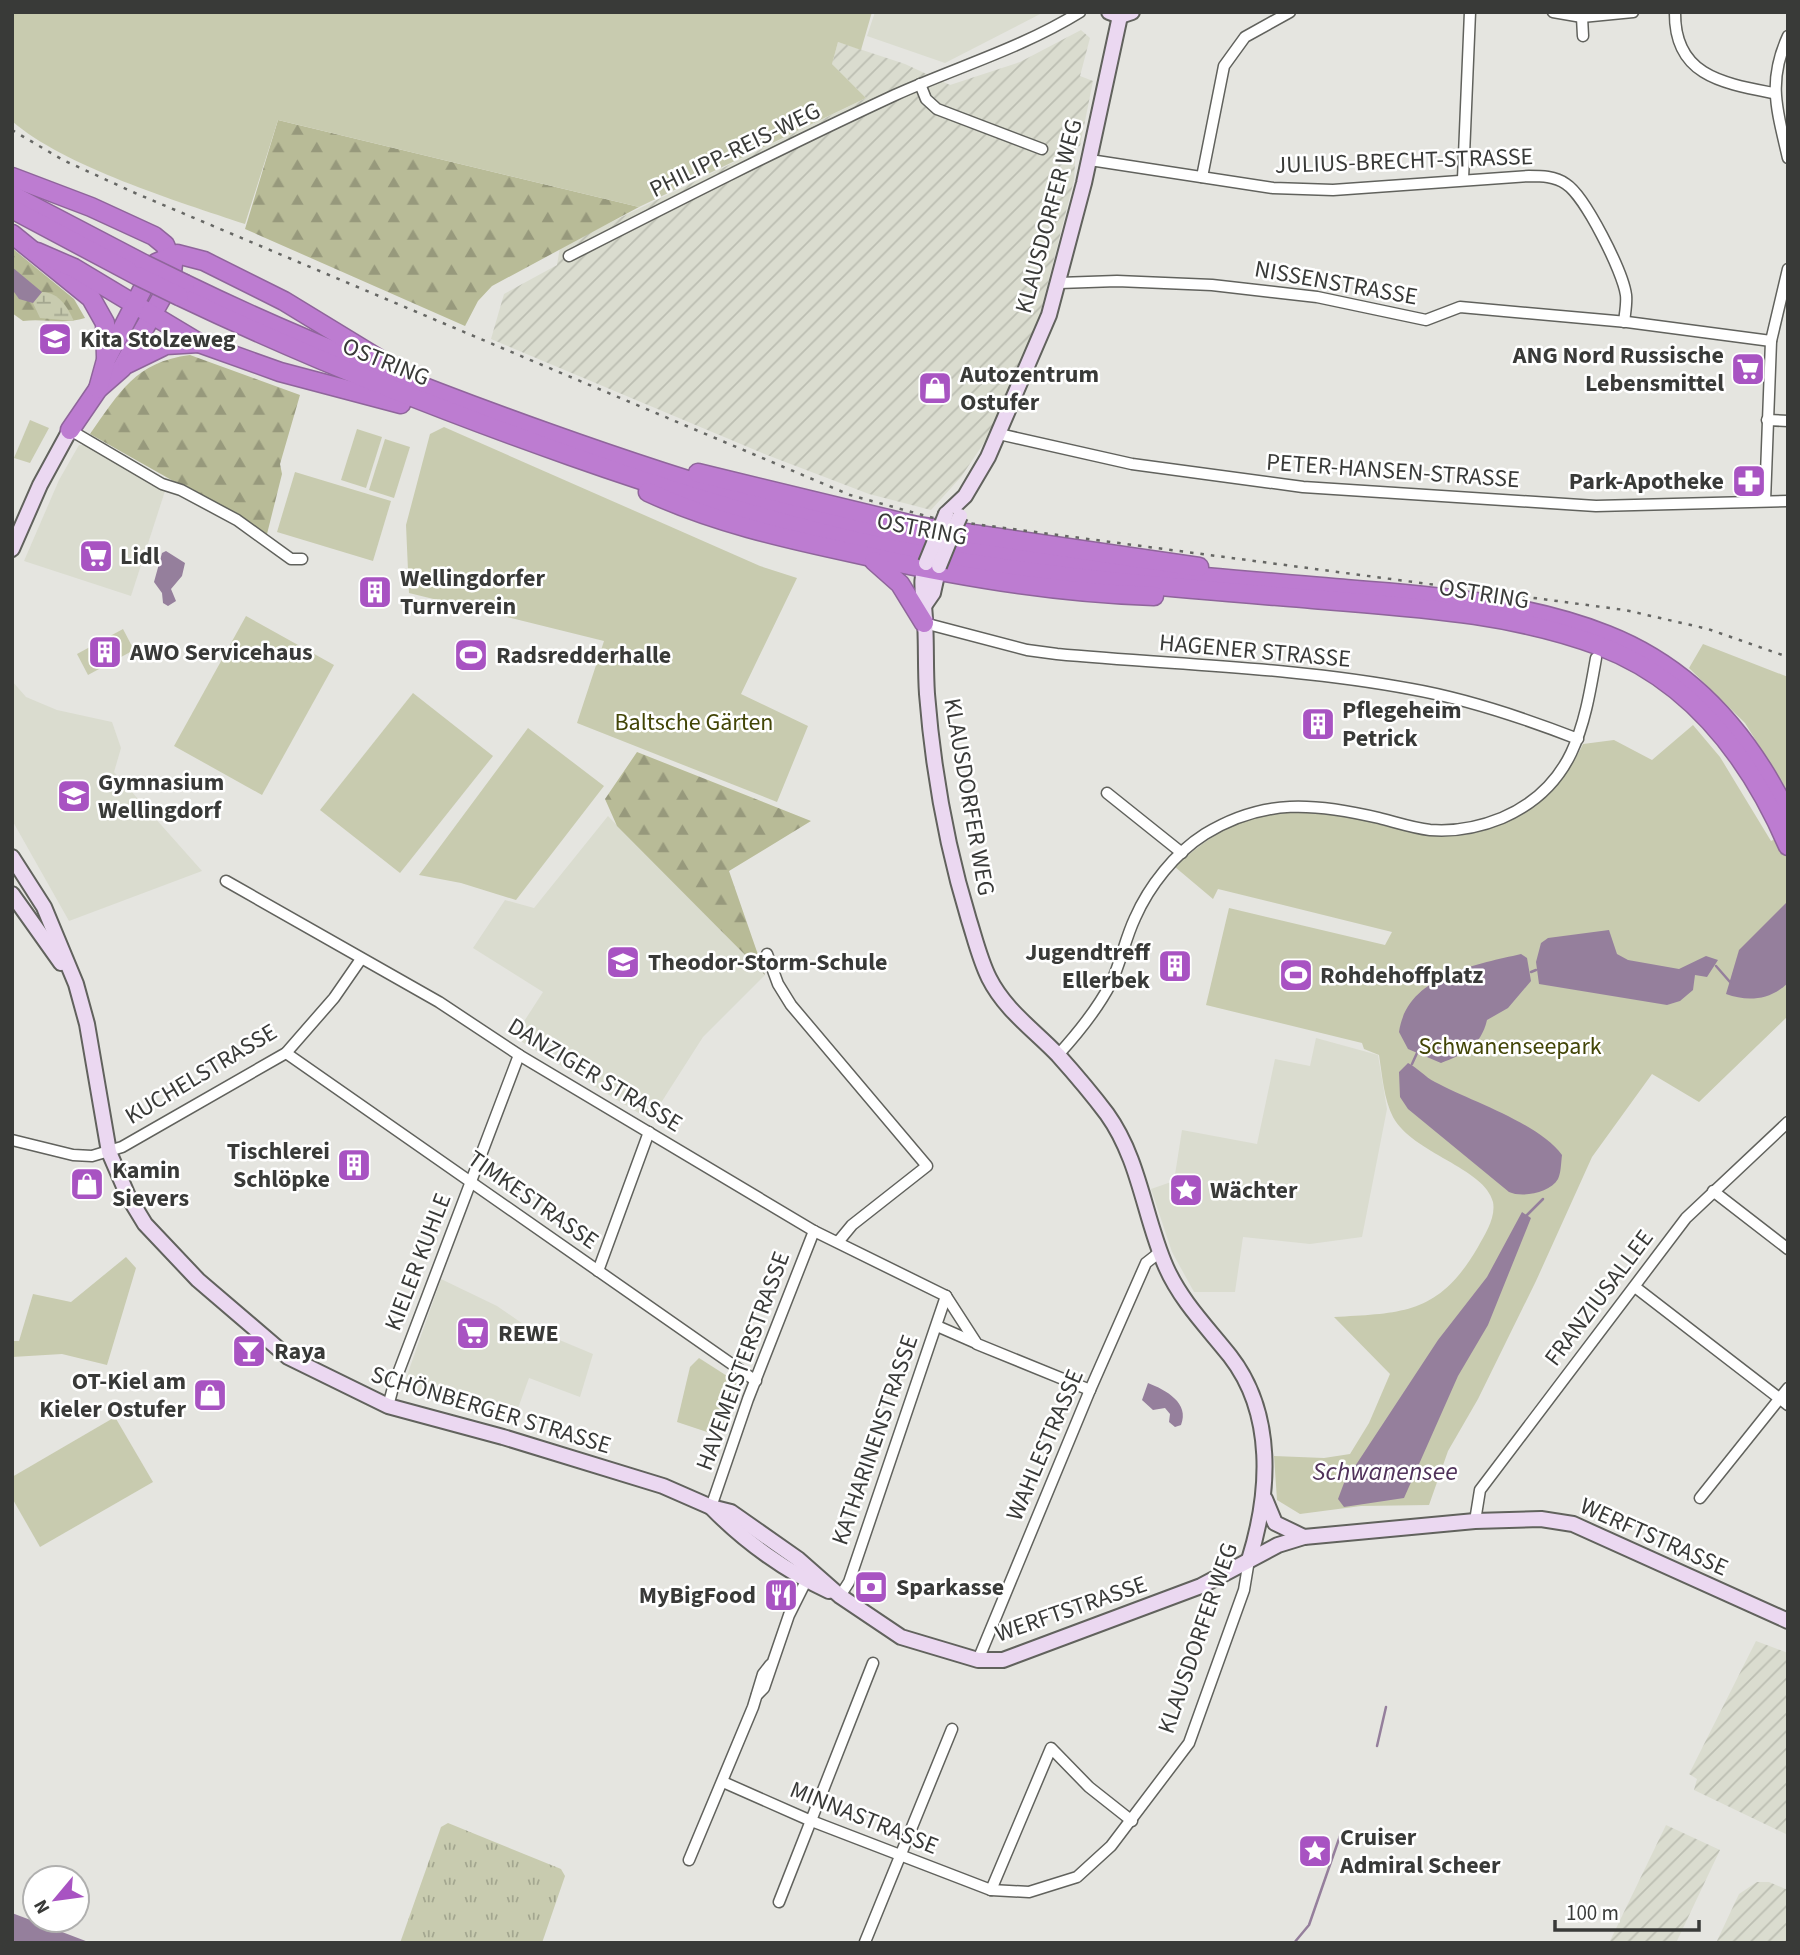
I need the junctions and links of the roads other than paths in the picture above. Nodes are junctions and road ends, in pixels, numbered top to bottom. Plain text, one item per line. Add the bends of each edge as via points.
1 (1080, 12) edge
2 (1290, 12) edge
3 (1470, 12) edge
4 (1553, 12) edge
5 (1633, 12) edge
6 (1675, 12) edge
7 (1120, 13) edge
8 (1582, 17) junction
9 (1583, 36) dead end
10 (1788, 36) edge
11 (920, 85) junction
12 (1773, 93) junction
13 (1042, 149) dead end
14 (1788, 158) edge
15 (1090, 160) junction
16 (12, 177) edge
17 (1202, 177) junction
18 (1463, 179) junction
19 (12, 195) edge
20 (12, 209) edge
21 (12, 234) edge
22 (37, 252) junction
23 (170, 255) junction
24 (569, 256) dead end
25 (1788, 269) edge
26 (141, 270) junction
27 (1059, 283) junction
28 (182, 290) junction
29 (135, 305) junction
30 (153, 316) junction
31 (1624, 322) junction
32 (1771, 341) junction
33 (199, 343) junction
34 (114, 364) junction
35 (425, 389) junction
36 (449, 413) junction
37 (1767, 420) junction
38 (1788, 421) edge
39 (70, 430) junction
40 (999, 434) junction
41 (619, 466) junction
42 (1765, 501) junction
43 (1788, 501) edge
44 (947, 527) junction
45 (12, 549) edge
46 (868, 557) junction
47 (302, 559) dead end
48 (931, 567) junction
49 (1232, 586) junction
50 (924, 615) junction
51 (1596, 658) dead end
52 (1578, 739) junction
53 (1107, 793) dead end
54 (1788, 815) edge
55 (1785, 839) edge
56 (1182, 853) junction
57 (12, 857) edge
58 (226, 881) dead end
59 (12, 894) edge
60 (767, 954) dead end
61 (361, 959) junction
62 (76, 984) junction
63 (286, 1053) junction
64 (519, 1055) junction
65 (1058, 1055) junction
66 (1788, 1122) edge
67 (649, 1132) junction
68 (12, 1140) edge
69 (109, 1152) junction
70 (471, 1182) junction
71 (1713, 1191) junction
72 (814, 1231) junction
73 (838, 1242) junction
74 (1788, 1249) edge
75 (1160, 1252) junction
76 (598, 1271) junction
77 (1635, 1287) junction
78 (946, 1296) junction
79 (937, 1326) junction
80 (977, 1343) junction
81 (756, 1381) junction
82 (1788, 1388) edge
83 (1090, 1390) junction
84 (1784, 1402) edge
85 (388, 1406) junction
86 (1263, 1495) junction
87 (1700, 1498) dead end
88 (711, 1507) junction
89 (1475, 1521) junction
90 (1304, 1537) junction
91 (1250, 1560) junction
92 (806, 1581) junction
93 (840, 1596) junction
94 (1788, 1621) edge
95 (978, 1660) junction
96 (873, 1663) dead end
97 (952, 1729) dead end
98 (723, 1782) junction
99 (809, 1820) junction
100 (1132, 1821) junction
101 (899, 1854) junction
102 (689, 1860) dead end
103 (990, 1890) junction
104 (779, 1902) dead end
105 (865, 1942) edge

1 - 11 street, PHILIPP-REIS-WEG via 1019,45
2 - 17 street via 1245,37 1224,66
3 - 18 street
4 - 8 street
5 - 8 street
6 - 12 street via 1677,43 1691,64 1714,77
7 - 15 main road, KLAUSDORFER WEG
8 - 9 street
10 - 12 street via 1778,58
11 - 13 street via 937,109
11 - 24 street, PHILIPP-REIS-WEG via 774,152
12 - 14 street
15 - 17 street, JULIUS-BRECHT-STRASSE
15 - 27 main road, KLAUSDORFER WEG
16 - 23 highway via 91,206 154,236
17 - 18 street, JULIUS-BRECHT-STRASSE via 1273,188 1332,190
18 - 31 street, JULIUS-BRECHT-STRASSE via 1541,176 1572,188 1624,285
19 - 26 highway, OSTRING
20 - 26 highway, OSTRING
21 - 22 highway
22 - 29 highway via 74,268
22 - 34 highway via 98,307
23 - 29 highway via 156,263
23 - 30 highway via 171,281
23 - 35 highway via 204,261 284,301
25 - 32 street
26 - 28 highway, OSTRING, bridge
27 - 31 street, NISSENSTRASSE via 1212,285 1317,297 1426,320 1460,307
27 - 40 main road, KLAUSDORFER WEG
28 - 35 highway, OSTRING
28 - 36 highway, OSTRING via 302,354
29 - 30 highway
29 - 34 highway
30 - 33 highway
30 - 34 highway
31 - 32 street, NISSENSTRASSE
32 - 37 street
33 - 34 highway via 157,348
33 - 36 highway via 319,384
34 - 39 highway
35 - 41 highway, OSTRING
36 - 41 highway, OSTRING
37 - 38 street
37 - 42 street
39 - 45 main road
39 - 47 street via 162,484 237,520 291,559
40 - 42 street, PETER-HANSEN-STRASSE via 1132,464 1317,488 1596,506
40 - 44 main road, KLAUSDORFER WEG
41 - 44 highway via 657,464 864,515
41 - 46 highway via 645,491 695,512
41 - 49 highway, OSTRING via 915,541
42 - 43 street, PETER-HANSEN-STRASSE
44 - 48 main road, KLAUSDORFER WEG, bridge
44 - 49 highway via 1196,566
46 - 48 highway
46 - 50 highway via 895,578
48 - 49 highway via 1114,594 1189,597
48 - 50 main road, KLAUSDORFER WEG via 920,590
49 - 54 highway, OSTRING via 1409,594 1483,604 1529,612 1627,643 1680,676 1722,714 1759,761
49 - 55 highway, OSTRING via 1485,618 1572,636 1620,654 1672,687 1713,722 1748,768
50 - 52 street, HAGENER STRASSE via 1013,647 1057,654 1347,679 1412,689 1485,706
50 - 65 main road, KLAUSDORFER WEG via 934,753 968,917 988,976 1003,1001
51 - 52 street
52 - 56 street via 1552,785 1523,809 1484,825 1430,830 1329,806 1289,806 1227,822
53 - 56 street
56 - 65 street via 1160,877 1135,917 1111,981 1091,1016
57 - 62 main road, SCHÖNBERGER STRASSE via 44,907
58 - 61 street, DANZIGER STRASSE
59 - 62 main road, SCHÖNBERGER STRASSE
60 - 73 street via 791,1004 927,1166 852,1225
61 - 63 street, KUCHELSTRASSE
61 - 64 street, DANZIGER STRASSE via 439,1002
62 - 69 main road, SCHÖNBERGER STRASSE
63 - 69 street, KUCHELSTRASSE
63 - 70 street, TIMKESTRASSE
64 - 67 street, DANZIGER STRASSE
64 - 70 street, KIELER KUHLE
65 - 75 main road, KLAUSDORFER WEG via 1122,1137
66 - 71 street, FRANZIUSALLEE
67 - 72 street, DANZIGER STRASSE
67 - 76 street
68 - 69 street via 72,1155
69 - 85 main road, SCHÖNBERGER STRASSE via 145,1224 218,1298 288,1357
70 - 76 street, TIMKESTRASSE
70 - 85 street, KIELER KUHLE
71 - 74 street
71 - 77 street, FRANZIUSALLEE via 1686,1218
72 - 73 street, DANZIGER STRASSE
72 - 81 street, HAVEMEISTERSTRASSE
73 - 78 street, DANZIGER STRASSE
75 - 83 street, WAHLESTRASSE via 1146,1263
75 - 86 main road, KLAUSDORFER WEG via 1184,1300 1230,1356 1251,1391 1263,1427
76 - 81 street, TIMKESTRASSE
77 - 84 street
77 - 89 street, FRANZIUSALLEE via 1480,1490
78 - 79 street, KATHARINENSTRASSE
78 - 80 street
79 - 80 street
79 - 93 street, KATHARINENSTRASSE via 849,1582
80 - 83 street
81 - 88 street, HAVEMEISTERSTRASSE
82 - 84 street
83 - 95 street, WAHLESTRASSE
84 - 87 street
85 - 88 main road, SCHÖNBERGER STRASSE via 663,1486
86 - 90 main road, KLAUSDORFER WEG via 1275,1523
86 - 91 main road, KLAUSDORFER WEG
88 - 92 main road, SCHÖNBERGER STRASSE via 725,1523
88 - 93 main road, SCHÖNBERGER STRASSE via 747,1521
89 - 90 main road, WERFTSTRASSE
89 - 94 main road, WERFTSTRASSE via 1541,1519 1573,1524
90 - 91 main road, WERFTSTRASSE
91 - 95 main road, WERFTSTRASSE via 1031,1647
91 - 100 street, KLAUSDORFER WEG via 1244,1590 1189,1744
92 - 93 main road, SCHÖNBERGER STRASSE
92 - 98 street via 763,1674
93 - 95 main road, SCHÖNBERGER STRASSE via 901,1637
96 - 99 street
97 - 101 street
98 - 99 street, MINNASTRASSE
98 - 102 street
99 - 101 street, MINNASTRASSE
99 - 104 street
100 - 103 street, KLAUSDORFER WEG via 1077,1877 1029,1892
100 - 103 street via 1089,1787 1051,1748
101 - 103 street, MINNASTRASSE
101 - 105 street

